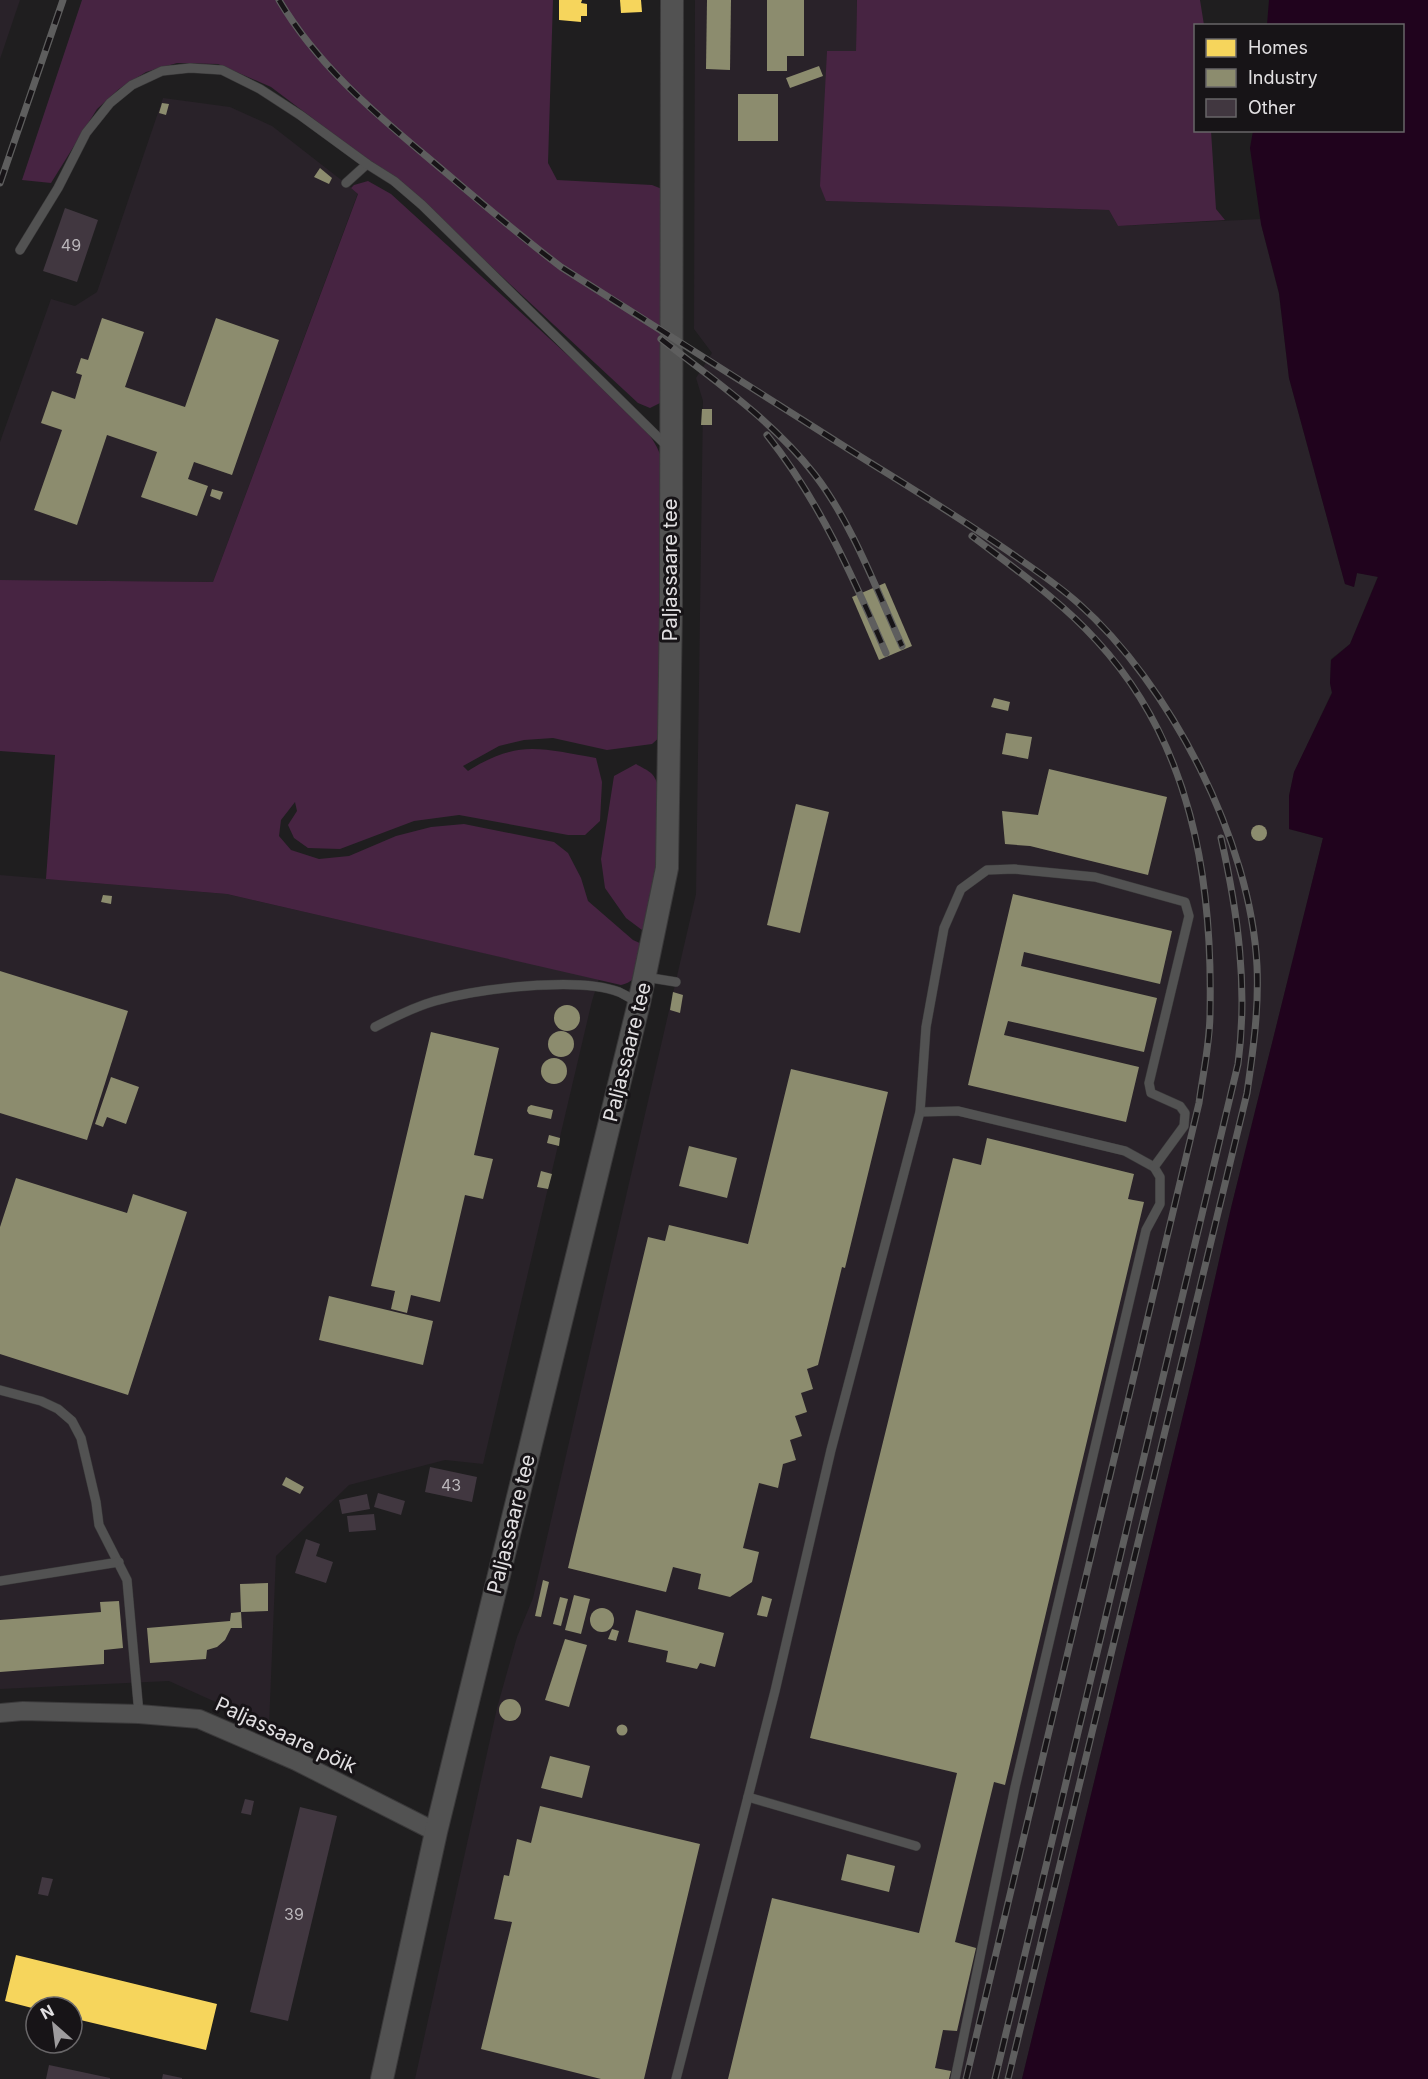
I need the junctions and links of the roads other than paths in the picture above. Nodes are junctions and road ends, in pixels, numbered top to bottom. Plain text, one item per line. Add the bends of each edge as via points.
1 (672, 0) edge
2 (367, 164) junction
3 (345, 183) dead end
4 (20, 250) dead end
5 (670, 450) junction
6 (645, 976) junction
7 (676, 982) dead end
8 (639, 1003) junction
9 (375, 1027) dead end
10 (920, 1112) junction
11 (1154, 1167) junction
12 (0, 1390) edge
13 (120, 1562) junction
14 (0, 1581) edge
15 (0, 1713) edge
16 (139, 1714) junction
17 (748, 1797) junction
18 (436, 1832) junction
19 (916, 1846) dead end
20 (382, 2079) edge
21 (676, 2079) edge
22 (955, 2079) edge

1 - 5 street, Paljassaare tee
2 - 3 lane
2 - 4 lane via 268,94 222,70 162,71 132,85 110,103 92,126
2 - 5 lane via 422,205
5 - 6 street, Paljassaare tee via 667,868
6 - 7 lane
6 - 8 street, Paljassaare tee
8 - 9 lane via 619,992 580,984 531,987 434,1001
8 - 18 street, Paljassaare tee
10 - 11 lane via 970,1114 1125,1151
10 - 11 lane via 926,1027 944,928 961,889 987,870 1095,877 1185,902 1189,916 1149,1083 1151,1093 1180,1106 1185,1113 1184,1126
10 - 17 lane via 831,1450
11 - 22 lane via 1160,1177 1160,1204 1146,1230 1016,1787
12 - 13 lane via 41,1401 72,1421 81,1437 99,1525
13 - 14 lane
13 - 16 lane via 127,1580
15 - 16 street, Paljassaare põik
16 - 18 street, Paljassaare põik via 199,1719 296,1761
17 - 19 lane
17 - 21 lane
18 - 20 street, Paljassaare tee

